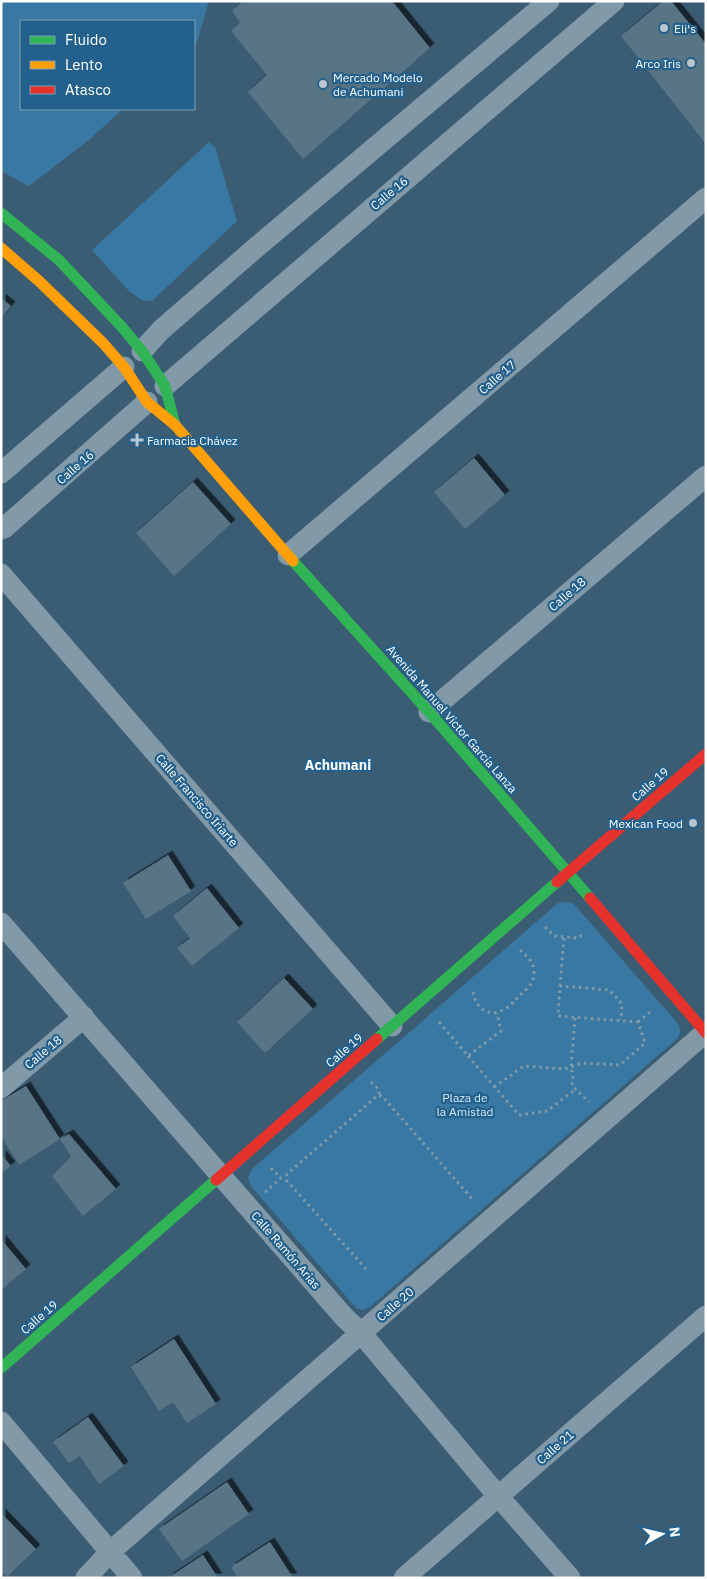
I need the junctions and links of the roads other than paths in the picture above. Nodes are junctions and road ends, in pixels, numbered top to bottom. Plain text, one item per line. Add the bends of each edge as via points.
1 (549, 1) edge
2 (614, 1) edge
3 (706, 198) edge
4 (1, 213) edge
5 (1, 248) edge
6 (133, 359) junction
7 (165, 386) junction
8 (147, 402) junction
9 (175, 425) junction
10 (1, 473) edge
11 (706, 476) edge
12 (1, 529) edge
13 (288, 555) junction
14 (1, 574) edge
15 (429, 712) junction
16 (706, 754) edge
17 (568, 872) junction
18 (1, 923) edge
19 (84, 1017) junction
20 (392, 1026) junction
21 (706, 1032) edge
22 (1, 1088) edge
23 (221, 1175) junction
24 (706, 1316) edge
25 (361, 1333) junction
26 (1, 1368) edge
27 (1, 1422) edge
28 (498, 1496) junction
29 (111, 1551) junction
30 (86, 1578) edge
31 (132, 1578) edge
32 (404, 1578) edge
33 (570, 1578) edge

1 - 6 street via 259,245 161,330
2 - 7 street, Calle 16
3 - 13 street, Calle 17
4 - 6 main road via 59,260 121,326
5 - 6 main road via 88,329
6 - 7 main road, Avenida Manuel Víctor García Lanza
6 - 8 main road, Avenida Manuel Víctor García Lanza
6 - 10 street
7 - 8 main road
7 - 9 main road, Avenida Manuel Víctor García Lanza
8 - 9 main road, Avenida Manuel Víctor García Lanza
8 - 12 street, Calle 16
9 - 13 main road, Avenida Manuel Víctor García Lanza
11 - 15 street, Calle 18
13 - 15 main road, Avenida Manuel Víctor García Lanza
14 - 20 street, Calle Francisco Iriarte
15 - 17 main road, Avenida Manuel Víctor García Lanza
16 - 17 main road, Calle 19
17 - 20 main road, Calle 19
17 - 21 main road, Avenida Manuel Víctor García Lanza
18 - 19 street, Calle Ramón Arias
19 - 22 street, Calle 18
19 - 23 street, Calle Ramón Arias
20 - 23 main road, Calle 19
21 - 25 street, Calle 20
23 - 25 street, Calle Ramón Arias
23 - 26 main road, Calle 19
24 - 28 street, Calle 21
25 - 28 street, Calle Ramón Arias
25 - 29 street, Calle 20
27 - 29 street
28 - 32 street, Calle 21
28 - 33 street, Calle Ramón Arias
29 - 30 street, Calle 20
29 - 31 street

